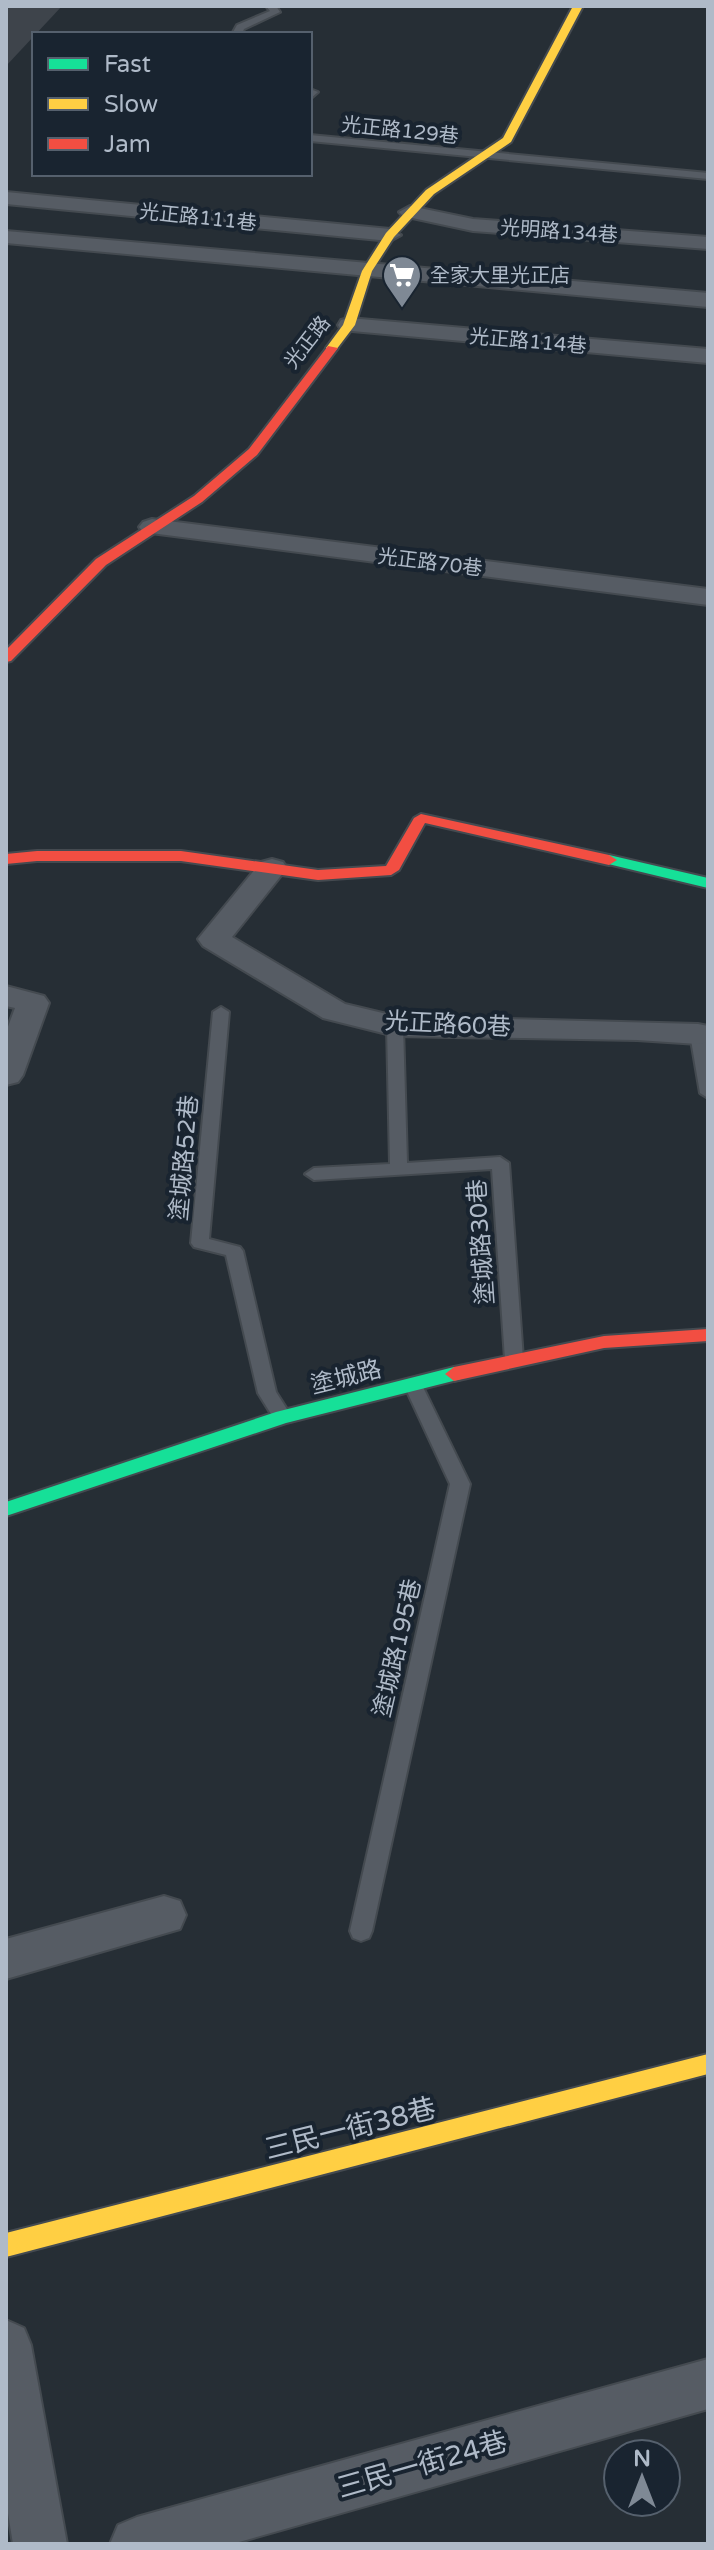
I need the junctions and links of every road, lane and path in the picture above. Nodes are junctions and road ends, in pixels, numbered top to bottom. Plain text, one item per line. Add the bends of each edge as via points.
1 (271, 6) edge
2 (578, 6) edge
3 (238, 32) edge
4 (312, 138) edge
5 (486, 157) junction
6 (708, 176) edge
7 (6, 198) edge
8 (410, 212) junction
9 (390, 235) junction
10 (6, 237) edge
11 (708, 243) edge
12 (367, 271) junction
13 (708, 300) edge
14 (349, 325) junction
15 (708, 356) edge
16 (152, 527) junction
17 (708, 597) edge
18 (6, 658) edge
19 (6, 859) edge
20 (272, 868) junction
21 (708, 883) edge
22 (6, 996) edge
23 (221, 1012) dead end
24 (395, 1026) junction
25 (698, 1034) joint
26 (6, 1075) edge
27 (708, 1093) edge
28 (399, 1168) junction
29 (314, 1174) dead end
30 (708, 1335) edge
31 (514, 1359) junction
32 (413, 1385) junction
33 (283, 1417) junction
34 (6, 1509) edge
35 (164, 1915) dead end
36 (361, 1931) dead end
37 (6, 1959) edge
38 (708, 2064) edge
39 (6, 2245) edge
40 (6, 2345) edge
41 (708, 2384) edge
42 (40, 2544) edge
43 (137, 2544) edge

1 - 3 lane via 275,12
2 - 5 street, 光正路 via 511,135
4 - 5 lane, 光正路129巷
5 - 6 lane, 光正路129巷
5 - 8 street, 光正路 via 430,192
7 - 9 street, 光正路111巷
8 - 9 street, 光正路
8 - 11 street, 光明路134巷 via 473,225
9 - 12 street, 光正路
10 - 12 street, 光正路111巷
12 - 13 street, 光正路111巷
12 - 14 street, 光正路
14 - 15 street, 光正路114巷
14 - 16 street, 光正路 via 253,452 198,499
16 - 17 street, 光正路70巷
16 - 18 street, 光正路 via 101,562
19 - 20 street via 181,856
20 - 21 street via 318,875 391,870 421,818
20 - 24 street, 光正路60巷 via 214,939 334,1011
22 - 26 street via 33,1003
23 - 33 lane, 塗城路52巷 via 200,1243 234,1251 267,1393
24 - 25 street, 光正路60巷
24 - 28 lane
25 - 27 lane
28 - 29 lane, 塗城路30巷
28 - 31 lane, 塗城路30巷 via 500,1163
30 - 31 street, 塗城路 via 604,1342
31 - 32 street, 塗城路
32 - 33 street, 塗城路
32 - 36 lane, 塗城路195巷 via 460,1484
33 - 34 street, 塗城路
35 - 37 street
38 - 39 street, 三民一街38巷
40 - 42 street
41 - 43 street, 三民一街24巷

